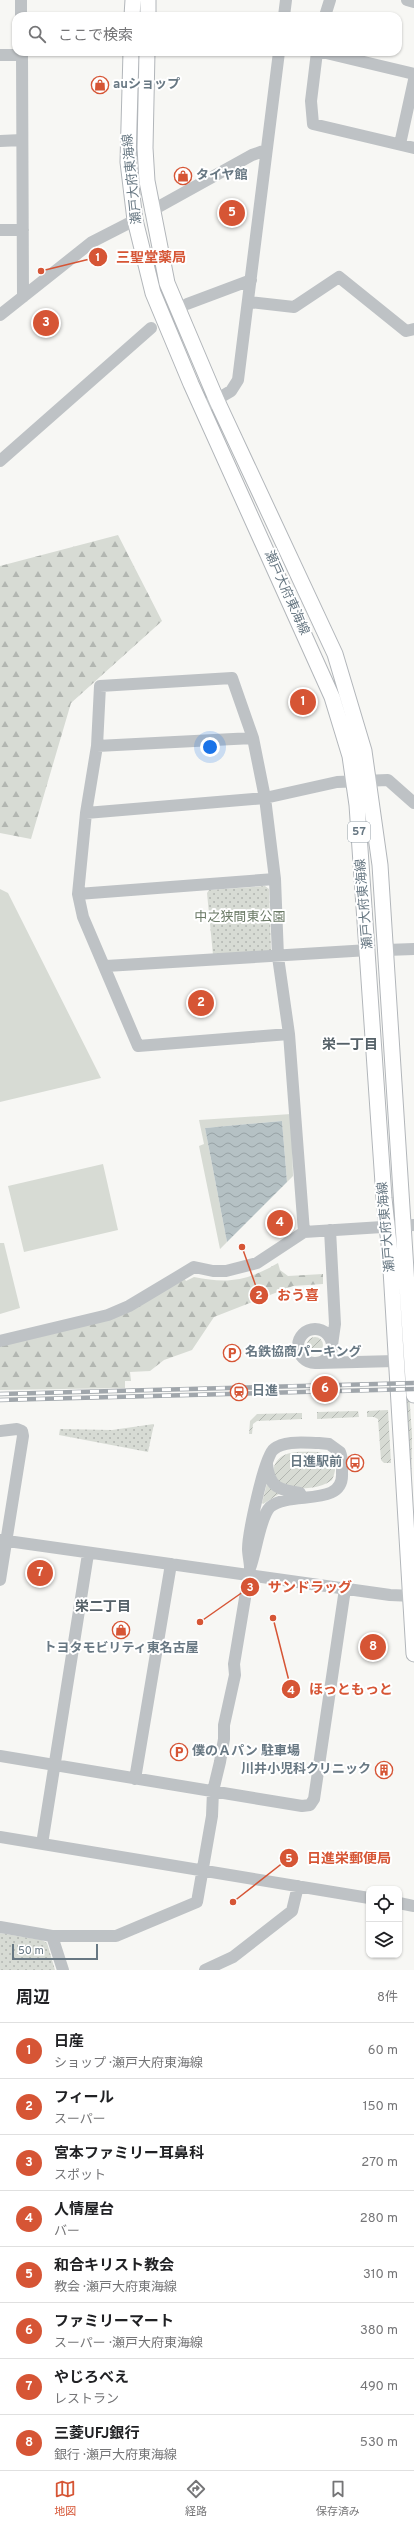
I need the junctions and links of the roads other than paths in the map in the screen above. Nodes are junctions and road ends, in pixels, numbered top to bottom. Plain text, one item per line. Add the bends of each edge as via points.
1 (21, 0) edge
2 (133, 0) edge
3 (148, 0) edge
4 (286, 0) edge
5 (330, 0) edge
6 (407, 0) edge
7 (414, 2) edge
8 (21, 12) edge
9 (132, 12) edge
10 (148, 12) edge
11 (284, 12) edge
12 (326, 12) edge
13 (12, 54) edge
14 (0, 55) edge
15 (22, 56) edge
16 (131, 56) edge
17 (147, 56) edge
18 (278, 56) edge
19 (317, 56) edge
20 (339, 56) edge
21 (414, 74) edge
22 (414, 80) edge
23 (22, 140) junction
24 (0, 141) edge
25 (400, 144) junction
26 (414, 148) edge
27 (266, 150) junction
28 (152, 211) junction
29 (135, 220) junction
30 (0, 230) edge
31 (23, 230) junction
32 (252, 280) junction
33 (22, 297) junction
34 (249, 302) junction
35 (187, 304) dead end
36 (0, 315) edge
37 (151, 328) dead end
38 (414, 329) edge
39 (217, 401) junction
40 (202, 408) junction
41 (0, 461) edge
42 (253, 738) junction
43 (97, 746) junction
44 (368, 780) junction
45 (353, 781) junction
46 (265, 798) junction
47 (414, 803) edge
48 (86, 813) junction
49 (274, 879) junction
50 (78, 894) junction
51 (414, 949) edge
52 (369, 950) junction
53 (386, 950) junction
54 (278, 957) junction
55 (106, 966) junction
56 (289, 1034) junction
57 (409, 1225) edge
58 (387, 1226) junction
59 (330, 1230) junction
60 (304, 1232) junction
61 (0, 1341) edge
62 (332, 1345) junction
63 (395, 1361) junction
64 (413, 1361) edge
65 (316, 1363) junction
66 (414, 1395) edge
67 (0, 1431) edge
68 (267, 1464) junction
69 (313, 1496) junction
70 (3, 1541) edge
71 (88, 1554) junction
72 (170, 1564) junction
73 (250, 1572) junction
74 (0, 1580) edge
75 (345, 1589) junction
76 (412, 1596) edge
77 (414, 1654) edge
78 (0, 1756) edge
79 (53, 1765) junction
80 (135, 1778) junction
81 (213, 1791) junction
82 (0, 1837) edge
83 (42, 1844) junction
84 (203, 1869) junction
85 (298, 1886) junction
86 (366, 1897) edge
87 (402, 1904) edge
88 (414, 1906) edge
89 (0, 1927) edge
90 (52, 1936) junction
91 (63, 1970) edge
92 (205, 1970) edge

1 - 8 street
2 - 9 main road
3 - 10 main road
4 - 11 street
5 - 12 street
6 - 7 street
13 - 14 street
15 - 23 street
16 - 29 main road, 瀬戸大府東海線 / 57 via 128,141
17 - 28 main road, 瀬戸大府東海線 / 57 via 145,148
18 - 27 street
19 - 25 street via 311,101 313,124 351,135
20 - 21 street
22 - 25 street
23 - 24 street
23 - 31 street
25 - 26 street
27 - 28 street
27 - 32 street
28 - 39 main road, 瀬戸大府東海線 / 57 via 167,283
29 - 33 street via 92,242
29 - 40 main road, 瀬戸大府東海線 / 57 via 153,293
30 - 31 street
31 - 33 street
32 - 34 street
32 - 35 street
33 - 36 street
34 - 38 street via 294,307 340,277 406,331
34 - 39 street via 236,386
37 - 41 street
39 - 40 street
39 - 44 main road, 瀬戸大府東海線 / 57 via 334,654 356,721
40 - 45 main road, 瀬戸大府東海線 / 57 via 332,697 350,756
42 - 43 street
42 - 43 street via 232,678 100,686
42 - 46 street
43 - 48 street
44 - 45 street
44 - 47 street via 388,780
44 - 53 main road, 瀬戸大府東海線 / 57 via 380,865
45 - 46 street via 337,782
45 - 52 main road, 瀬戸大府東海線 / 57
46 - 48 street
46 - 49 street
48 - 50 street
49 - 50 street
49 - 54 street
50 - 55 street via 84,917
51 - 53 street
52 - 54 street
52 - 58 main road, 瀬戸大府東海線 / 57
53 - 57 main road, 瀬戸大府東海線 / 57
54 - 55 street
54 - 56 street
55 - 56 street via 138,1046
56 - 60 street
57 - 58 street
57 - 64 main road, 瀬戸大府東海線 / 57
58 - 59 street
58 - 63 main road, 瀬戸大府東海線 / 57
59 - 60 street
59 - 62 street via 335,1324
60 - 61 street via 258,1264 226,1271 194,1268 129,1306 108,1315
62 - 65 street via 329,1355
62 - 65 street via 328,1335 319,1330 304,1333 298,1342 299,1352 306,1360
63 - 65 street
63 - 76 main road, 瀬戸大府東海線 / 57
64 - 66 main road, 瀬戸大府東海線 / 57
67 - 70 street via 17,1429 23,1434
68 - 69 street via 270,1479 281,1490
68 - 69 street via 273,1450 283,1445 319,1443 334,1446 342,1456 342,1484 334,1492
68 - 73 street via 248,1548
69 - 73 street via 286,1500 268,1510 263,1519
70 - 71 street
70 - 74 street
71 - 72 street
71 - 79 street
72 - 73 street
72 - 80 street
73 - 75 street
73 - 81 street via 234,1664 235,1675
75 - 76 street
75 - 81 street via 313,1802 302,1806
76 - 77 main road, 瀬戸大府東海線 / 57
78 - 79 street
79 - 80 street
79 - 83 street
80 - 81 street
81 - 84 street via 212,1816
82 - 83 street
83 - 84 street
84 - 85 street
84 - 90 street via 197,1902 116,1936
85 - 86 street
85 - 92 street via 292,1910 233,1957
87 - 88 street
89 - 90 street
90 - 91 street

